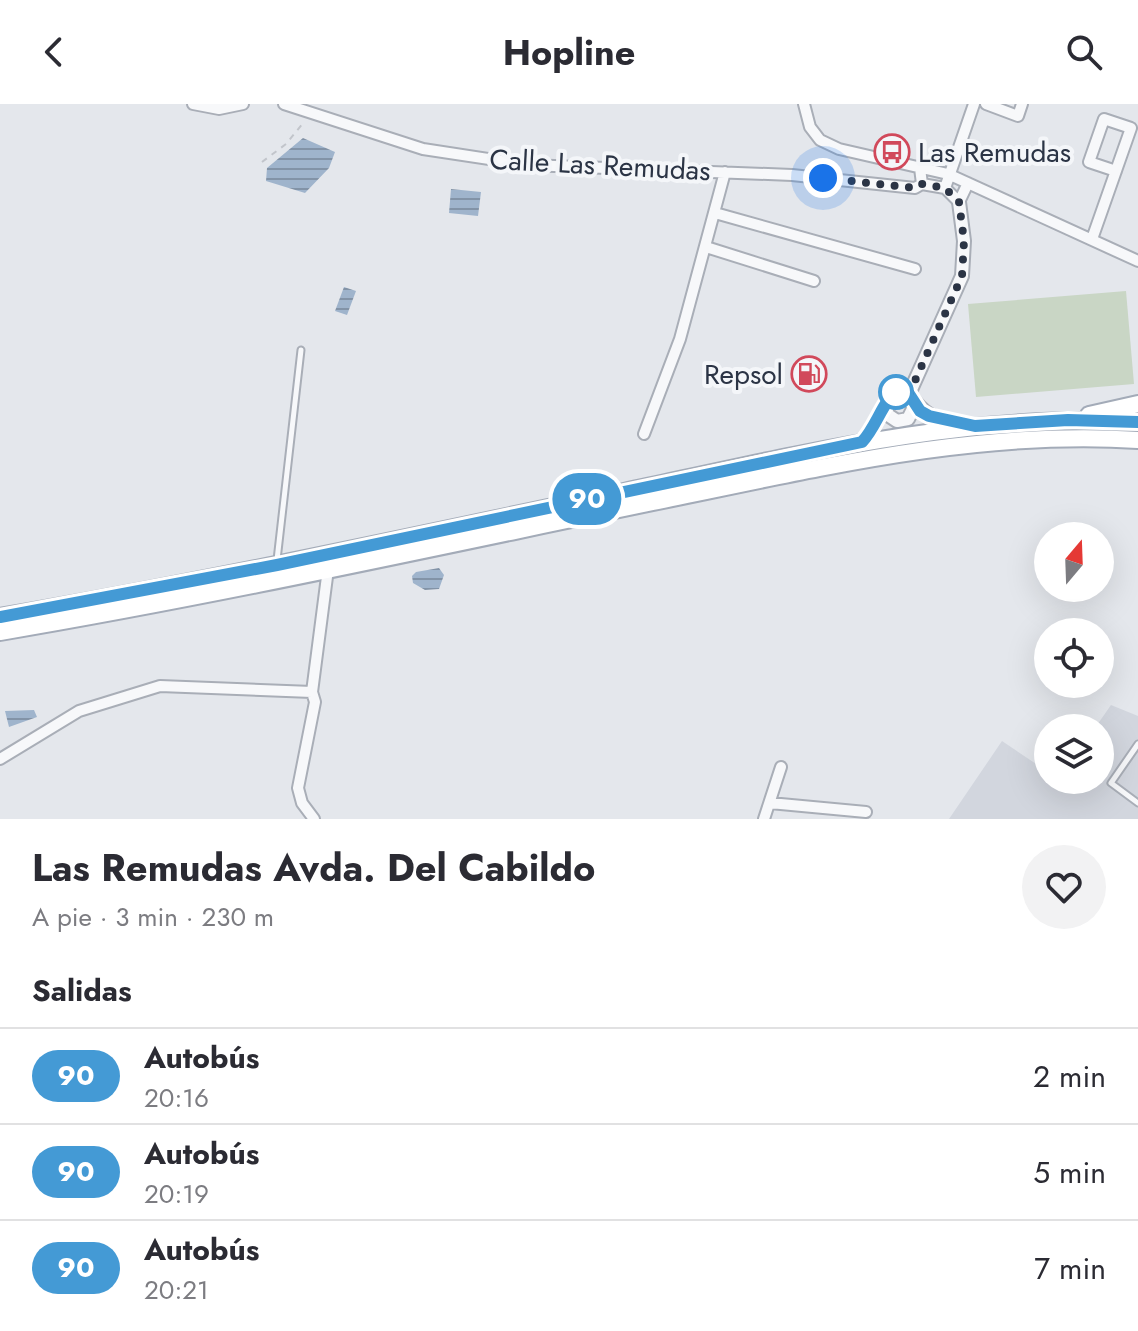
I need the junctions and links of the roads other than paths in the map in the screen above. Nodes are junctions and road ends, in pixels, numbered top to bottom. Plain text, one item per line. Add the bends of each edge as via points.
1 (193, 104) edge
2 (243, 104) edge
3 (284, 104) edge
4 (804, 104) edge
5 (974, 104) edge
6 (986, 104) edge
7 (1022, 104) edge
8 (920, 168) junction
9 (1116, 171) junction
10 (725, 172) junction
11 (948, 174) junction
12 (968, 183) junction
13 (922, 184) junction
14 (945, 188) junction
15 (959, 202) junction
16 (715, 213) junction
17 (1092, 239) junction
18 (706, 247) junction
19 (1138, 261) edge
20 (915, 269) dead end
21 (814, 281) dead end
22 (301, 350) dead end
23 (912, 400) junction
24 (1138, 404) edge
25 (885, 406) junction
26 (1068, 420) junction
27 (1138, 422) edge
28 (975, 426) junction
29 (644, 434) dead end
30 (862, 442) junction
31 (1138, 442) edge
32 (277, 565) junction
33 (328, 569) junction
34 (0, 617) edge
35 (0, 632) edge
36 (312, 692) junction
37 (1138, 744) edge
38 (0, 759) edge
39 (781, 767) dead end
40 (770, 803) junction
41 (1138, 803) edge
42 (866, 812) dead end
43 (314, 819) edge
44 (764, 819) edge

1 - 2 street via 219,109
3 - 10 street, Calle Las Remudas via 423,149 462,156 528,165
4 - 8 street via 820,140
5 - 11 street
6 - 7 street via 1018,116
8 - 11 street
8 - 13 street
9 - 9 street via 1131,128 1104,119 1089,162
9 - 17 street
10 - 13 street, Calle Las Remudas via 915,188
10 - 16 street
11 - 12 street
11 - 14 street
12 - 15 street
12 - 17 street
13 - 14 street, Calle Las Remudas
14 - 15 street
15 - 23 street via 962,276
16 - 18 street
16 - 20 street
17 - 19 street
18 - 21 street
18 - 29 street via 680,339
22 - 32 lane
23 - 25 street via 892,393
23 - 25 street via 912,415 897,421
23 - 28 street via 929,416
24 - 26 main road
25 - 30 street
26 - 27 main road
26 - 28 main road
28 - 30 main road
30 - 32 main road
31 - 33 main road via 1090,439 965,446 838,464
32 - 34 main road
33 - 35 main road
33 - 36 street
36 - 38 street via 160,686 79,711
36 - 43 street via 315,702 298,788
37 - 41 lane via 1111,783
39 - 40 street
40 - 42 street
40 - 44 street

